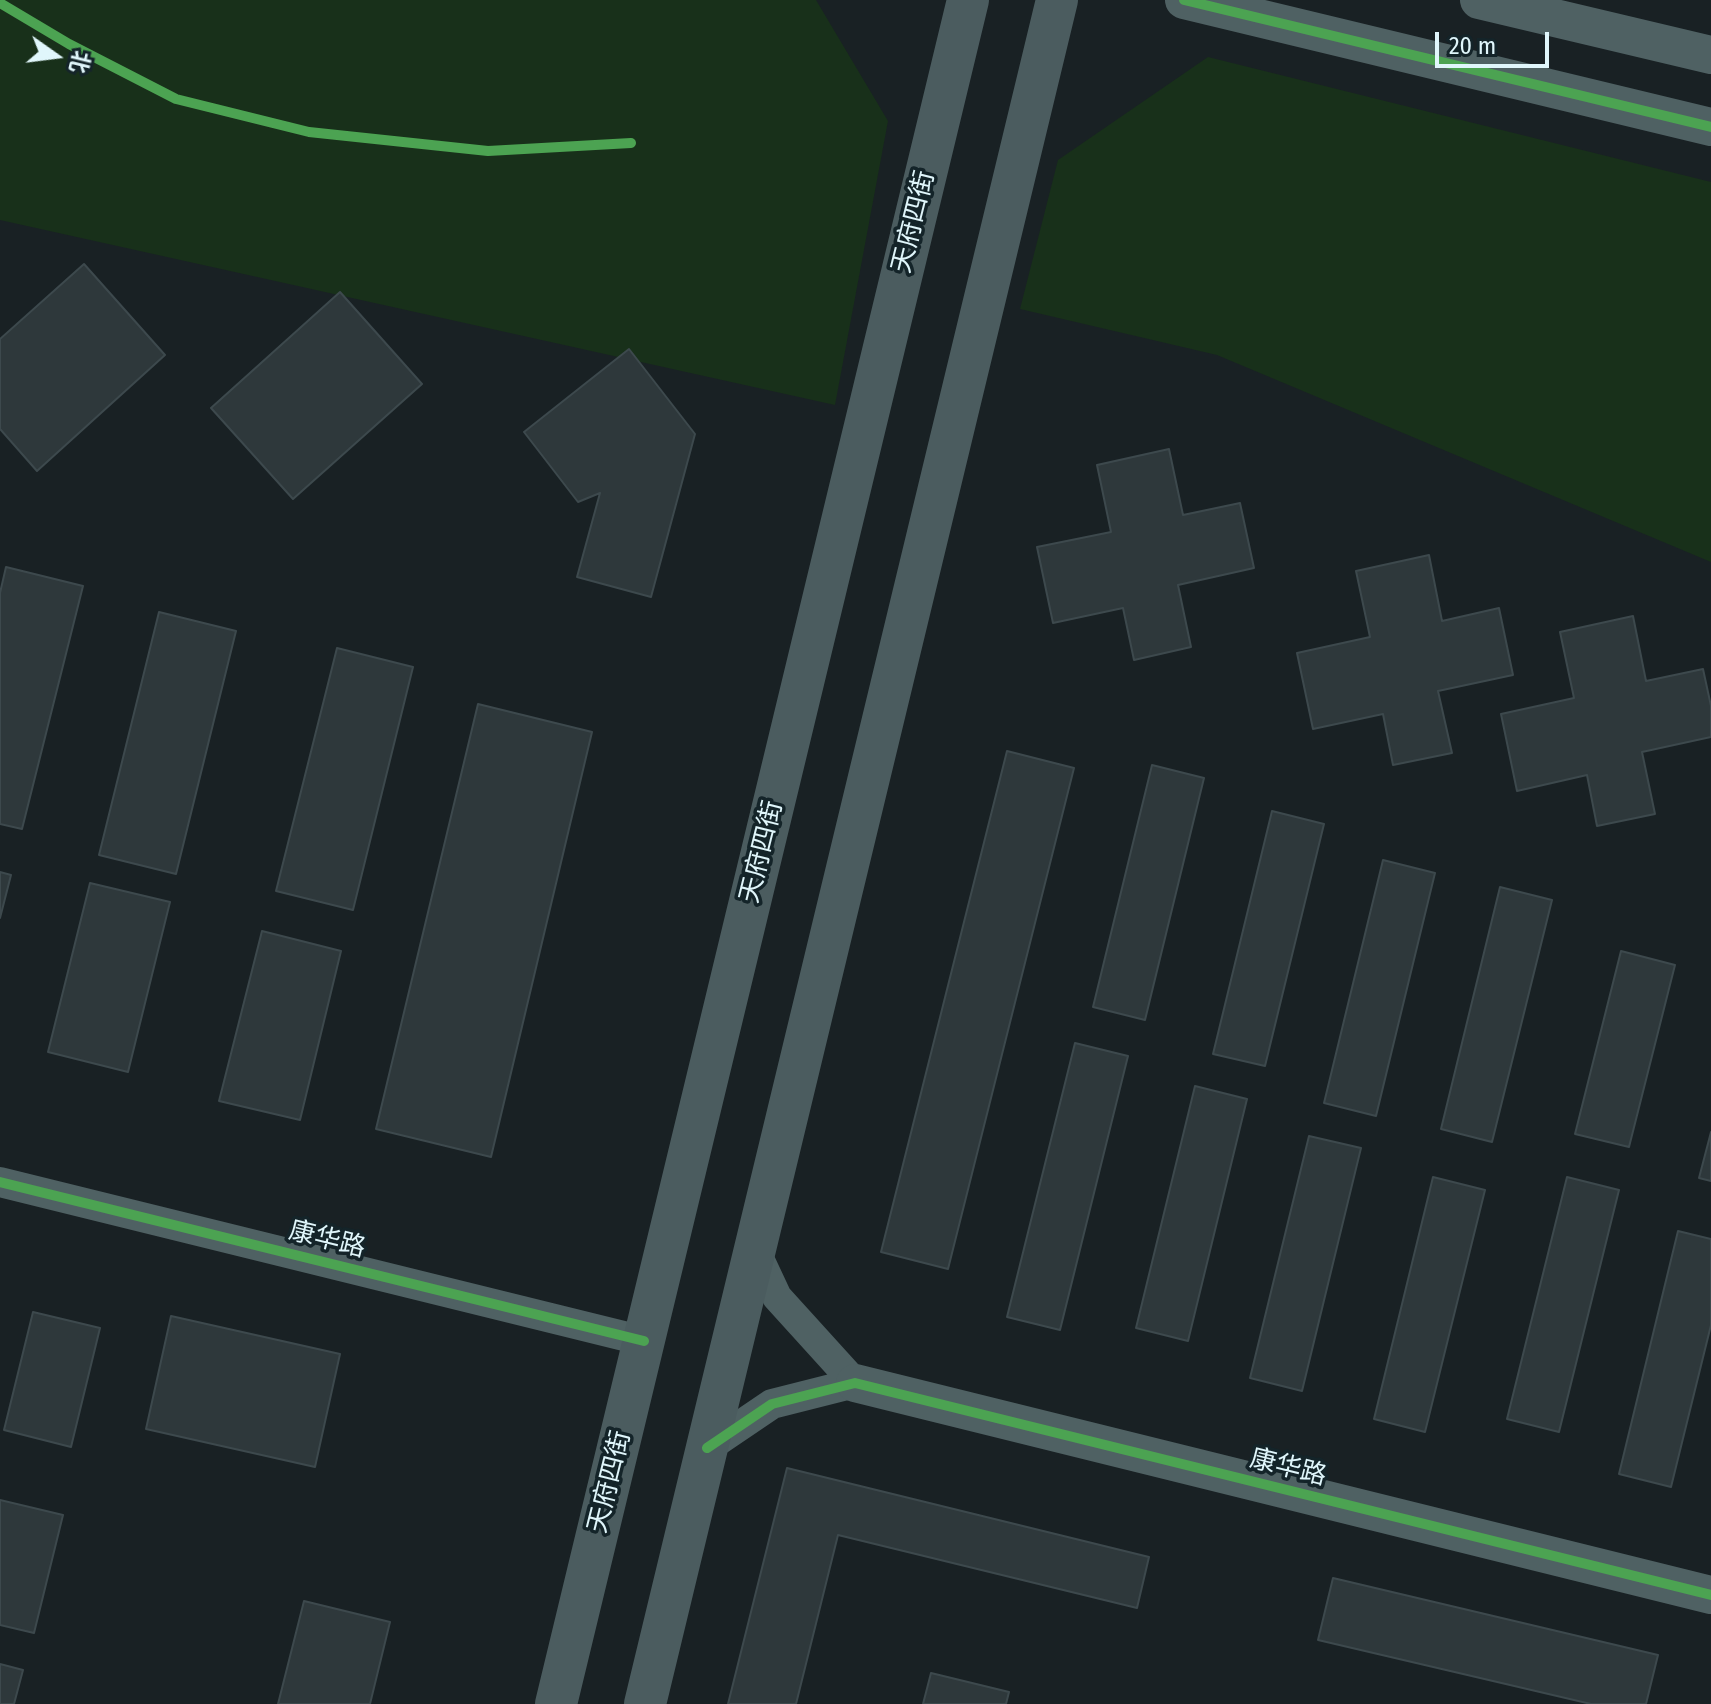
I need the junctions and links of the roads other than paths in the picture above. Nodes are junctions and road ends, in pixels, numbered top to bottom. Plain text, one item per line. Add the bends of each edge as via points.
1 (968, 0) edge
2 (1057, 0) edge
3 (1184, 0) edge
4 (1479, 0) edge
5 (1711, 55) edge
6 (1711, 127) edge
7 (0, 1182) edge
8 (755, 1250) junction
9 (644, 1341) junction
10 (855, 1383) junction
11 (707, 1448) junction
12 (1711, 1595) edge
13 (556, 1704) edge
14 (645, 1704) edge

1 - 9 main road, 天府四街
2 - 8 main road
3 - 6 street
4 - 5 street
7 - 9 street, 康华路
8 - 10 street via 777,1297
8 - 11 main road
9 - 13 main road, 天府四街
10 - 11 street via 772,1404
10 - 12 street, 康华路
11 - 14 main road

